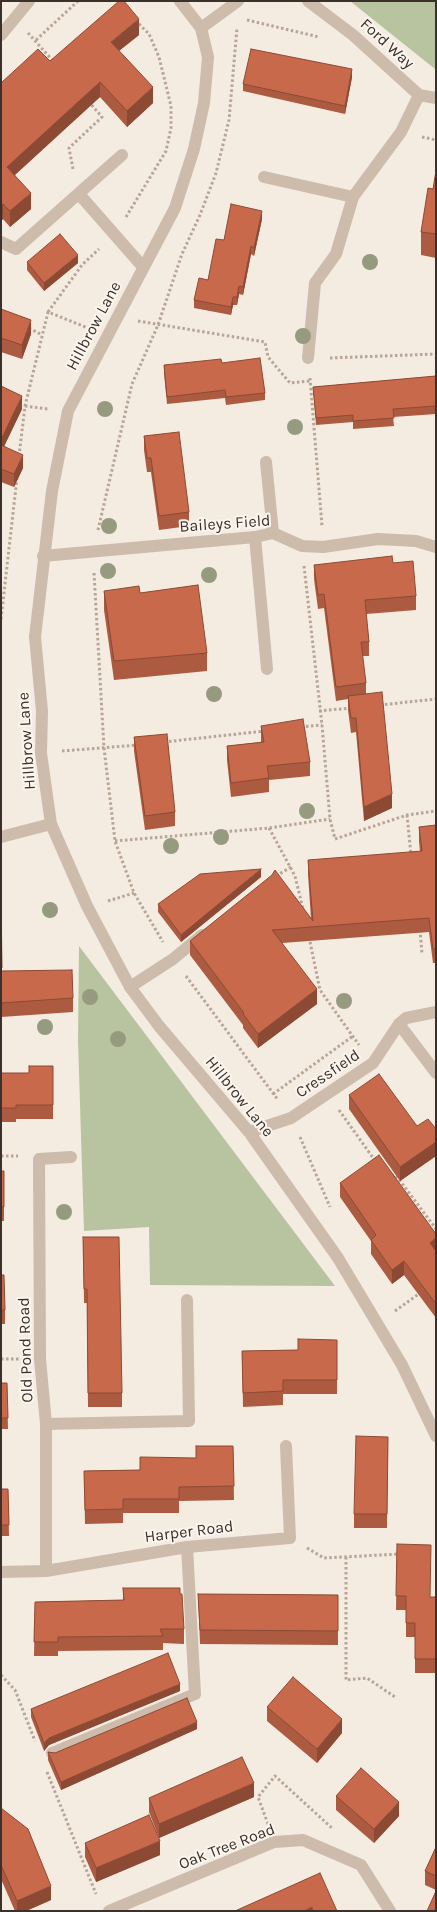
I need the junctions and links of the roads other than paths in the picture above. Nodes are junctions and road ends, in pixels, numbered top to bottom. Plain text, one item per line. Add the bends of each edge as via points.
1 (29, 1) edge
2 (180, 1) edge
3 (308, 1) edge
4 (233, 5) edge
5 (201, 28) junction
6 (1, 35) edge
7 (419, 95) junction
8 (436, 98) edge
9 (122, 154) dead end
10 (264, 177) dead end
11 (79, 194) junction
12 (353, 197) junction
13 (1, 242) edge
14 (143, 267) junction
15 (308, 358) road end
16 (266, 462) dead end
17 (273, 533) junction
18 (256, 537) junction
19 (436, 547) edge
20 (43, 556) junction
21 (266, 669) dead end
22 (51, 824) junction
23 (1, 837) edge
24 (209, 930) edge
25 (130, 987) junction
26 (436, 1012) edge
27 (399, 1024) junction
28 (436, 1073) edge
29 (249, 1132) junction
30 (71, 1157) dead end
31 (187, 1300) dead end
32 (46, 1424) junction
33 (436, 1436) edge
34 (286, 1446) dead end
35 (187, 1547) junction
36 (46, 1571) junction
37 (1, 1572) edge
38 (52, 1753) edge
39 (109, 1911) edge
40 (390, 1911) edge

1 - 6 street
2 - 5 street, Hillbrow Lane
3 - 7 street, Ford Way via 353,35
4 - 5 street
5 - 14 street, Hillbrow Lane via 208,57 204,104 194,149 174,208
7 - 8 street
7 - 12 street via 401,132
9 - 11 street
10 - 12 street
11 - 13 street via 16,248
11 - 14 street
12 - 15 street via 336,254 315,283
14 - 20 street, Hillbrow Lane via 68,412
16 - 17 street
17 - 18 street, Baileys Field
17 - 19 street, Baileys Field via 302,546 323,547 378,539 416,541
18 - 20 street, Baileys Field
18 - 21 street
20 - 22 street, Hillbrow Lane via 35,637 42,711 41,753
22 - 23 street
22 - 25 street, Hillbrow Lane via 87,906
24 - 25 street
25 - 29 street, Hillbrow Lane
26 - 27 street via 406,1018
27 - 28 street
27 - 29 street, Cressfield via 373,1064 291,1118
29 - 33 street, Hillbrow Lane via 338,1258 402,1365
30 - 32 street, Old Pond Road via 39,1159 40,1359
31 - 32 street via 189,1420
32 - 36 street, Old Pond Road
34 - 35 street, Harper Road via 290,1538
35 - 36 street, Harper Road
35 - 38 street via 195,1694
36 - 37 street, Harper Road
39 - 40 street, Oak Tree Road via 274,1842 303,1840 361,1865

